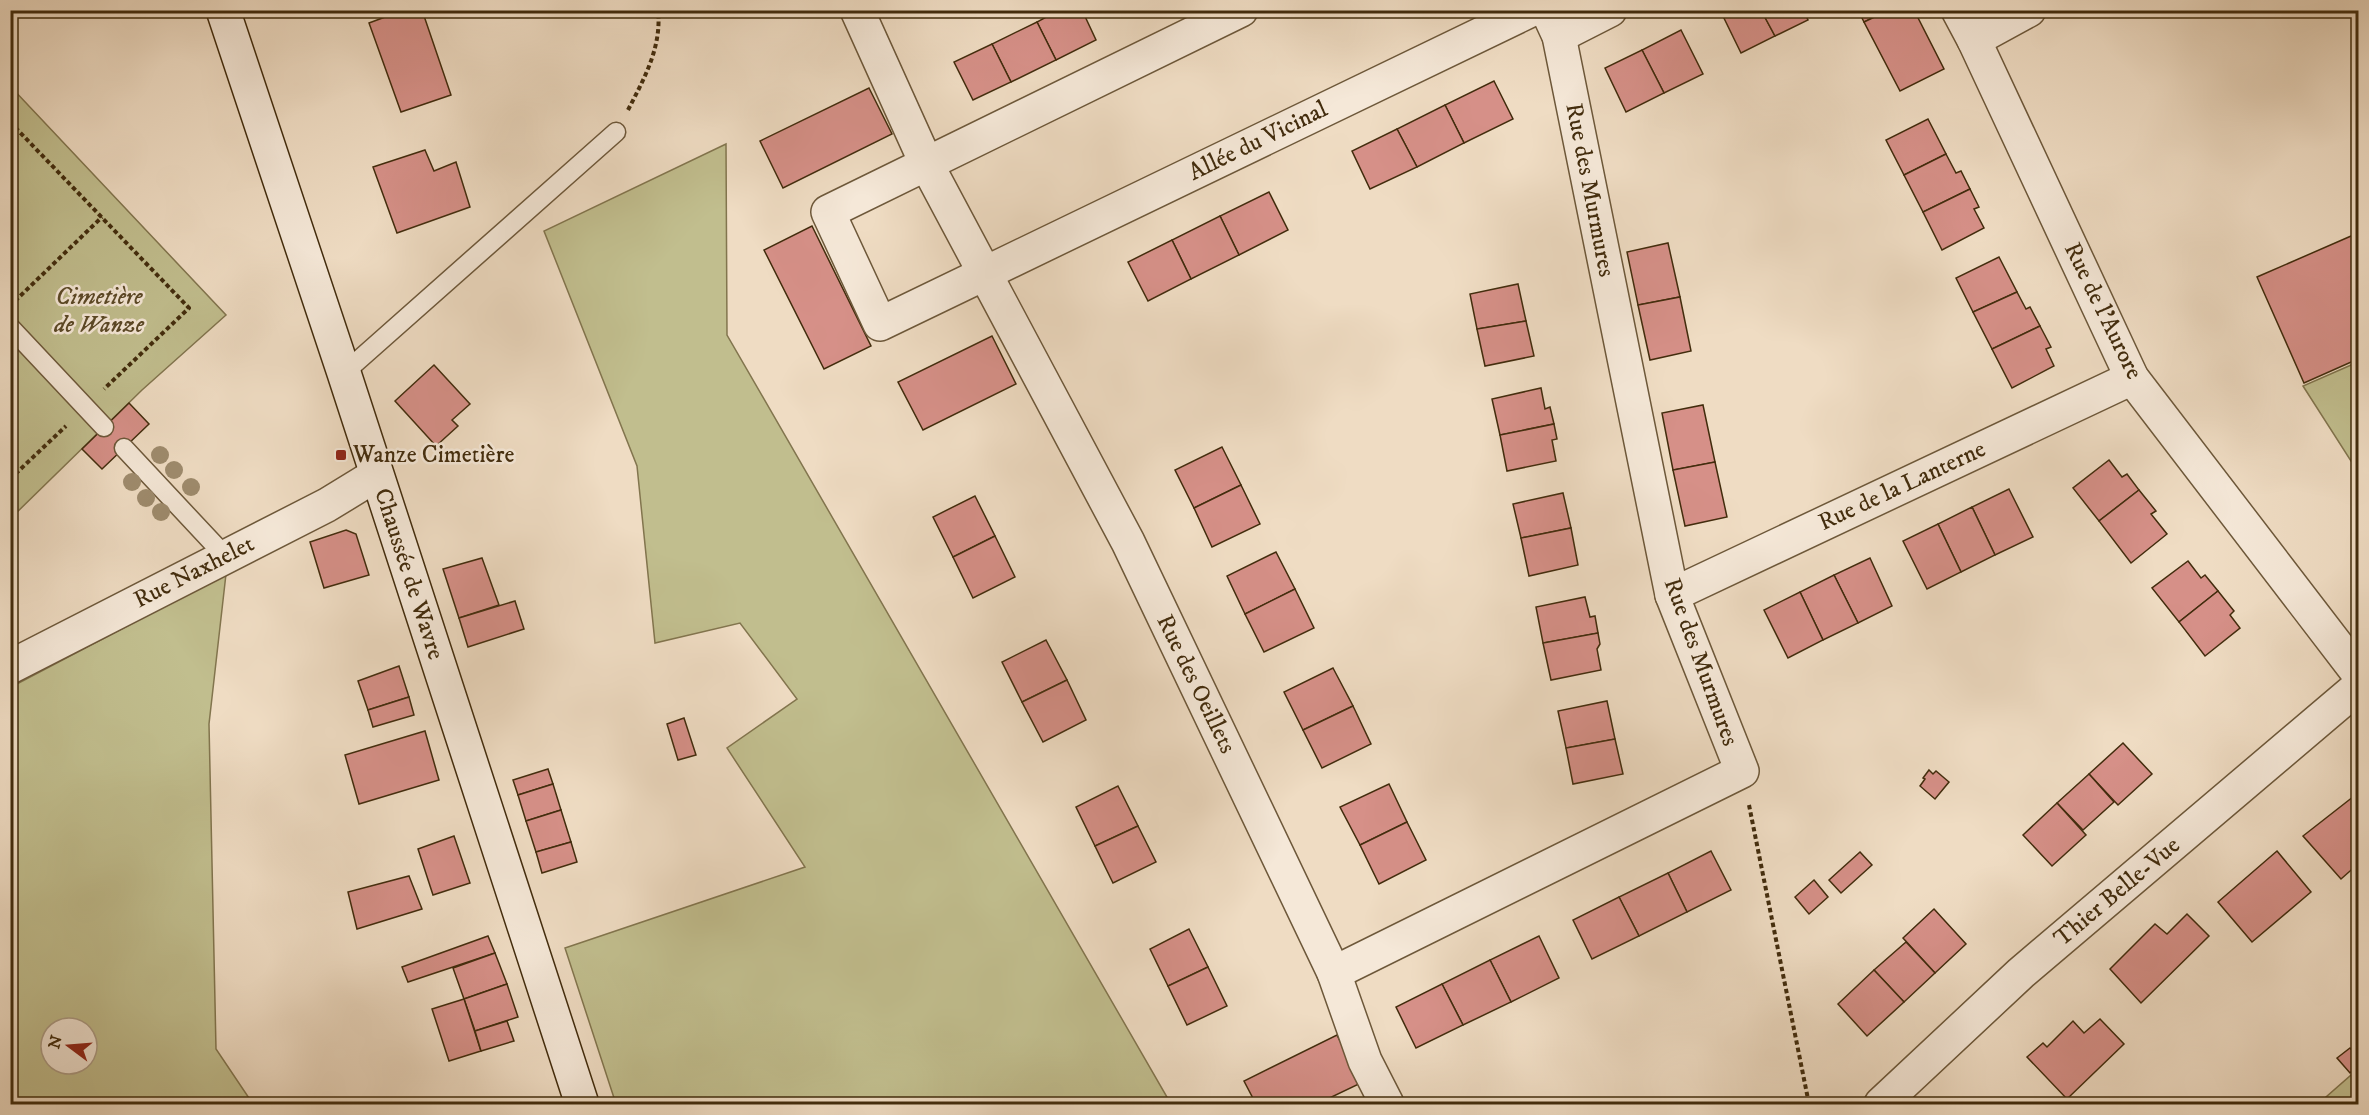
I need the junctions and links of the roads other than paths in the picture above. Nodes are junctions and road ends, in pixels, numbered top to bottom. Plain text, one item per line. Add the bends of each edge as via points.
1 (223, 10) edge
2 (857, 10) edge
3 (1241, 10) edge
4 (1531, 10) edge
5 (1610, 10) edge
6 (1958, 10) edge
7 (2029, 10) edge
8 (1553, 23) edge
9 (1974, 40) junction
10 (616, 132) road end
11 (927, 165) junction
12 (986, 272) junction
13 (10, 327) edge
14 (344, 373) junction
15 (2132, 378) junction
16 (104, 427) dead end
17 (124, 448) dead end
18 (376, 475) junction
19 (226, 556) junction
20 (1672, 595) junction
21 (10, 667) edge
22 (2358, 673) edge
23 (2358, 687) edge
24 (1334, 973) junction
25 (582, 1104) edge
26 (1387, 1104) edge
27 (1881, 1104) edge

1 - 14 street, Chaussée de Wavre
2 - 11 street, Rue des Oeillets
3 - 11 street
4 - 12 street, Allée du Vicinal
5 - 8 street
6 - 9 street, Rue de l'Aurore
7 - 9 street
8 - 20 street, Rue des Murmures
9 - 15 street, Rue de l'Aurore
10 - 14 lane
11 - 12 street, Rue des Oeillets
11 - 12 street via 828,212 880,324
12 - 24 street, Rue des Oeillets via 1128,542
13 - 16 lane
14 - 18 street, Chaussée de Wavre
15 - 20 street, Rue de la Lanterne
15 - 22 street, Rue de l'Aurore
17 - 19 lane
18 - 19 street, Rue Naxhelet via 327,505
18 - 25 street, Chaussée de Wavre
19 - 21 street, Rue Naxhelet
20 - 24 street, Rue des Murmures via 1742,771
23 - 27 street, Thier Belle-Vue via 2021,973
24 - 26 street, Rue des Oeillets via 1365,1061

